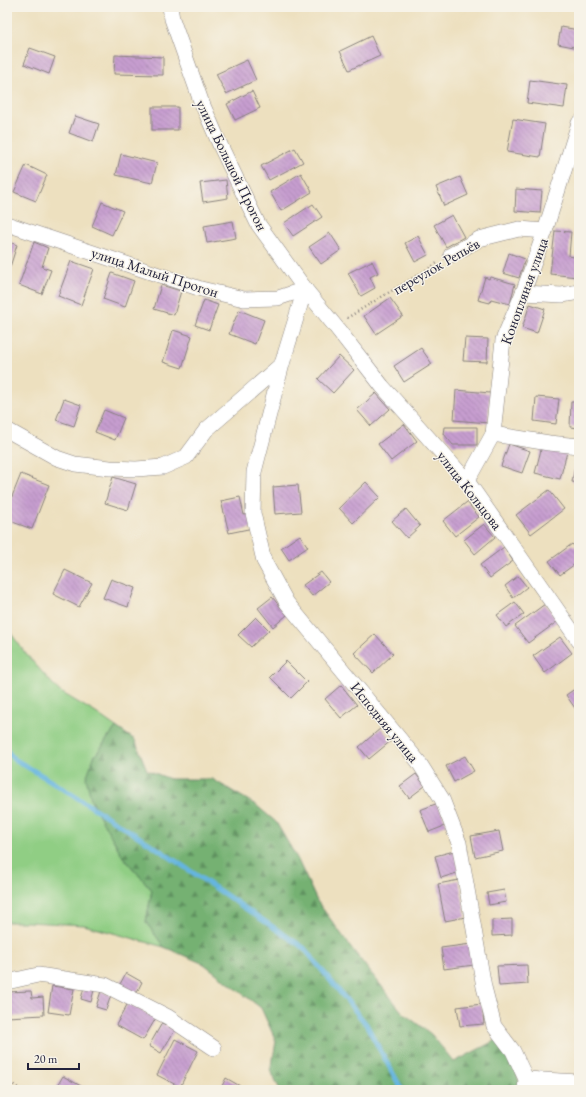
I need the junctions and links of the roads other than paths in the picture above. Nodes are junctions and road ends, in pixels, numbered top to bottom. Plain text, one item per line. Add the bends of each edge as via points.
1 (170, 7) edge
2 (579, 123) edge
3 (7, 224) edge
4 (545, 231) junction
5 (451, 255) road end
6 (305, 289) junction
7 (579, 292) edge
8 (523, 294) junction
9 (336, 327) joint
10 (282, 364) junction
11 (7, 430) edge
12 (493, 434) junction
13 (579, 446) edge
14 (467, 481) junction
15 (579, 641) edge
16 (7, 982) edge
17 (214, 1048) dead end
18 (579, 1082) edge
19 (526, 1084) edge

1 - 6 street, улица Большой Прогон via 201,101 258,224
2 - 4 street, Конопляная улица
3 - 6 street, улица Малый Прогон via 201,289 244,299 278,298
4 - 5 street, переулок Репьёв via 519,229 479,240
4 - 8 street, Конопляная улица
6 - 9 street, улица Большой Прогон
6 - 10 street, Исподняя улица
7 - 8 street via 562,295
8 - 12 street, Конопляная улица via 503,340
9 - 14 street, улица Кольцова via 382,386
10 - 11 street via 206,430 186,457 163,468 110,468 75,464 57,458
10 - 19 street, Исподняя улица via 254,472 253,513 264,561 287,603 418,761 442,799 460,843 484,987 494,1026 513,1051
12 - 13 street
12 - 14 street, Конопляная улица
14 - 15 street, улица Кольцова
16 - 17 street via 38,975 105,985 168,1017
18 - 19 street

